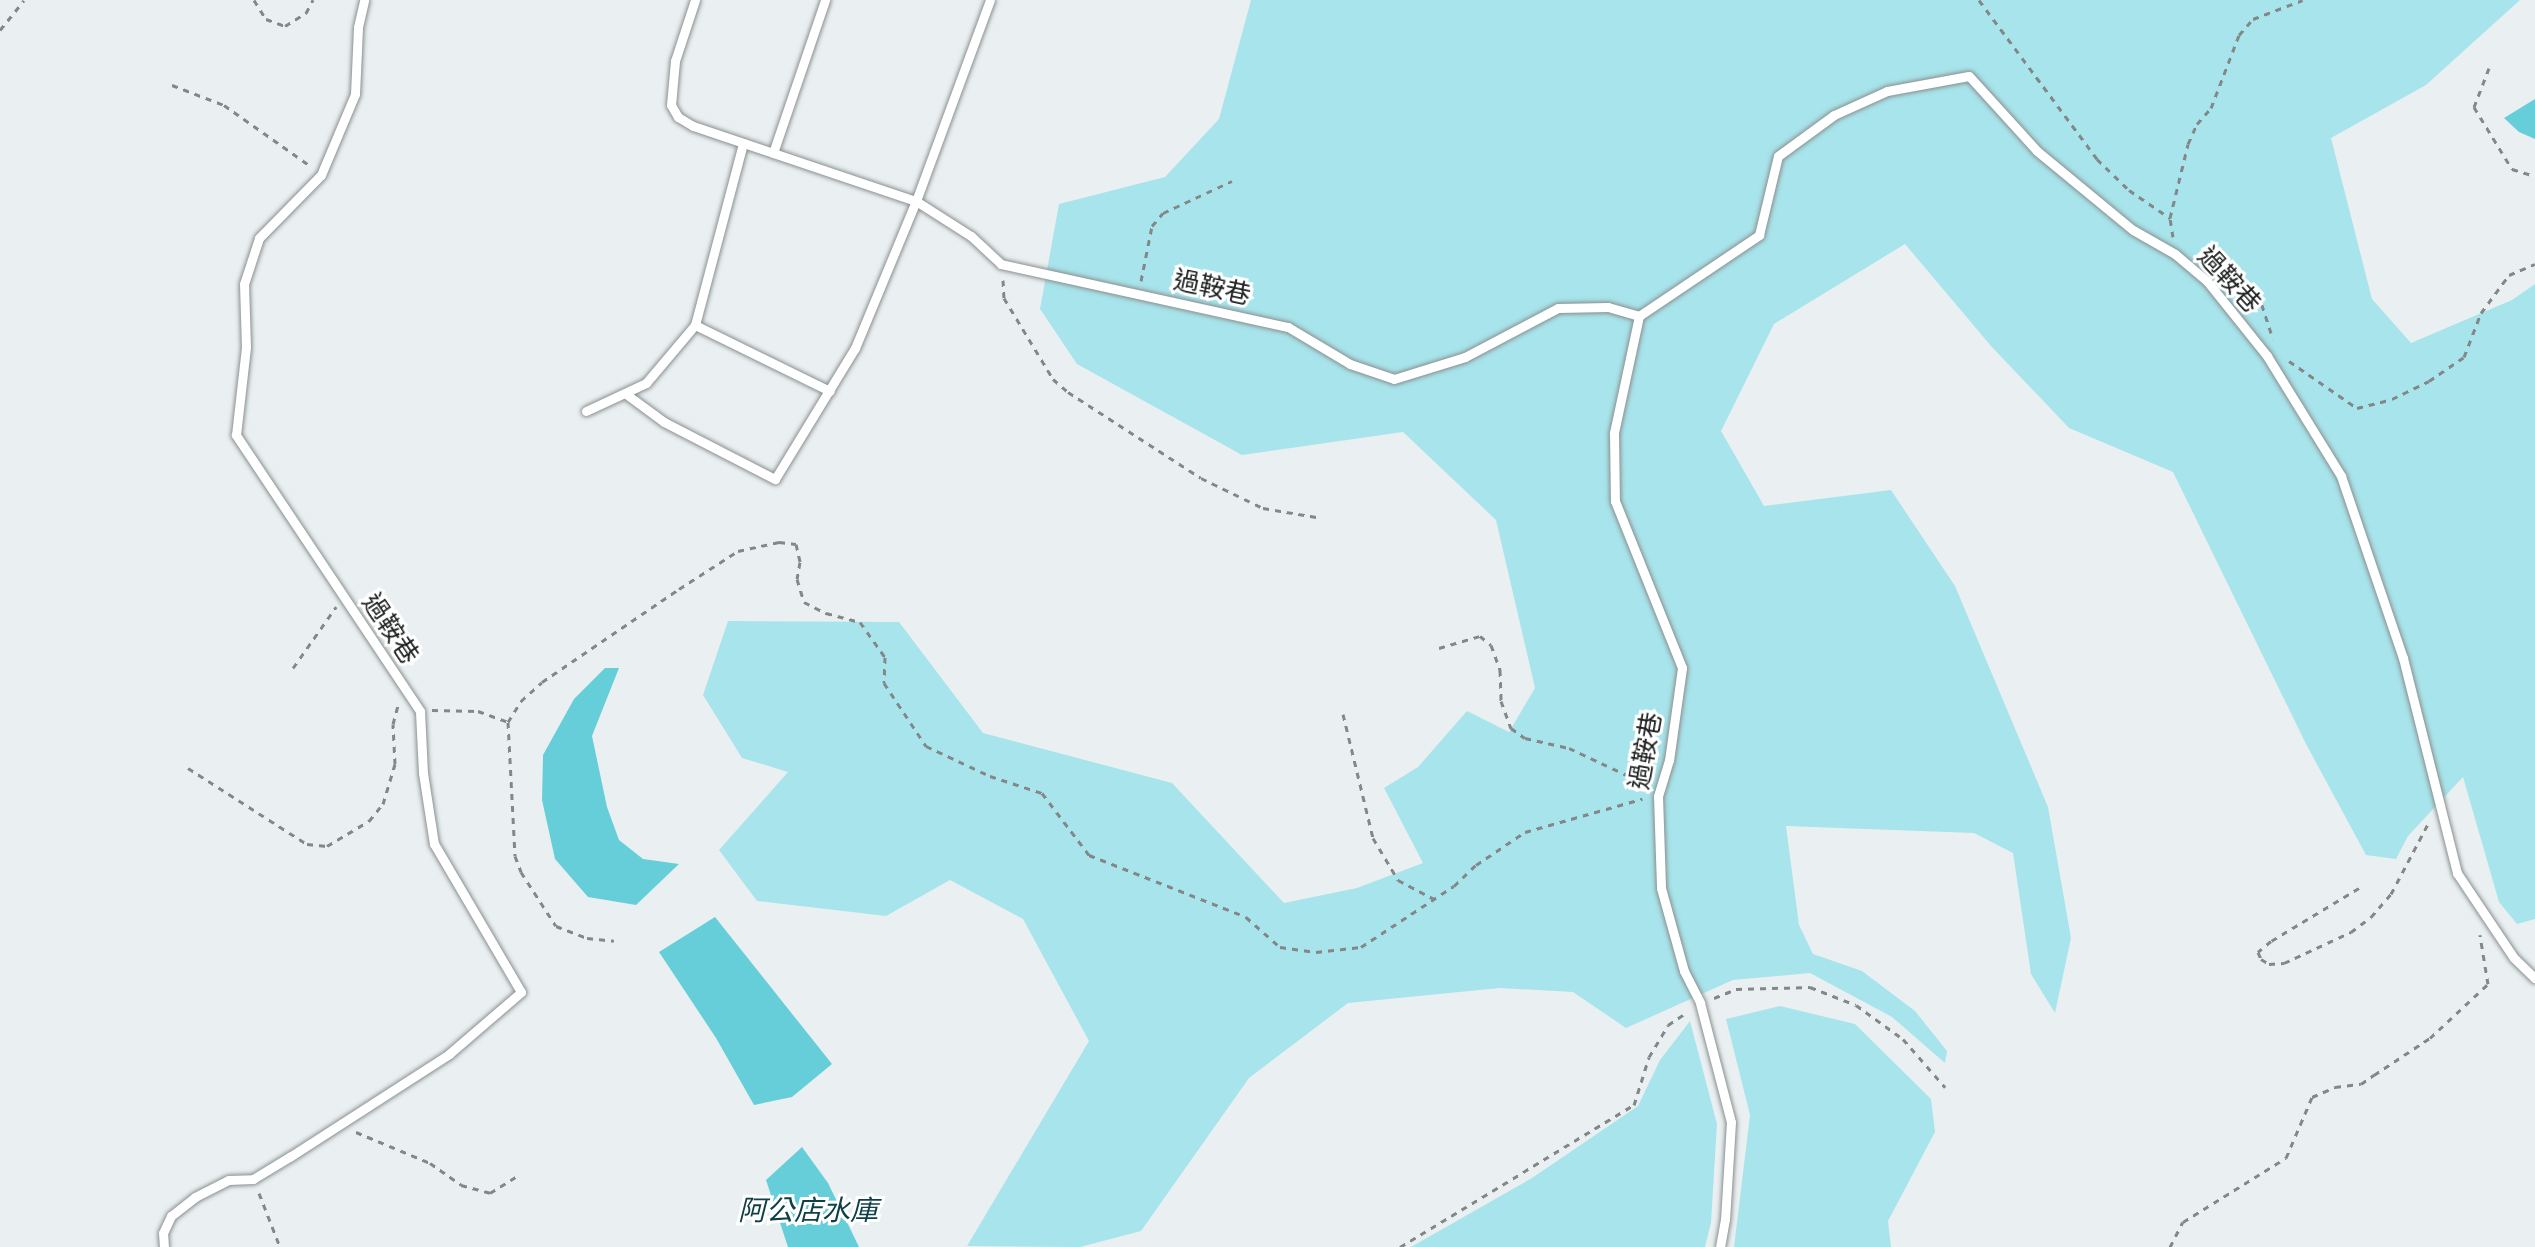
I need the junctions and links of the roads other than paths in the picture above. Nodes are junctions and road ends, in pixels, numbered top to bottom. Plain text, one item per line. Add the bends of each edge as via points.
1 (364, 0) edge
2 (695, 0) edge
3 (825, 0) edge
4 (990, 0) edge
5 (743, 143) junction
6 (773, 153) junction
7 (916, 201) junction
8 (1639, 316) junction
9 (695, 325) junction
10 (830, 391) junction
11 (626, 394) junction
12 (586, 411) dead end
13 (2535, 978) edge
14 (164, 1247) edge
15 (1720, 1247) edge

1 - 14 lane, 過鞍巷 via 355,94 321,175 259,238 244,284 246,347 236,435 420,711 434,844 521,992 449,1054 253,1179 228,1180 195,1197 171,1216 163,1233
2 - 5 lane, 過鞍巷 via 675,61 671,105 693,126
3 - 6 lane
4 - 7 lane
5 - 6 lane, 過鞍巷
5 - 9 lane
6 - 7 lane, 過鞍巷
7 - 8 lane, 過鞍巷 via 971,236 1001,264 1288,327 1350,364 1394,379 1465,357 1558,308 1608,307
7 - 10 lane via 855,348
8 - 13 lane, 過鞍巷 via 1759,235 1778,156 1834,115 1887,91 1969,76 2037,151 2133,230 2175,254 2207,281 2267,356 2341,476 2403,658 2457,873 2514,958
8 - 15 lane, 過鞍巷 via 1614,433 1615,501 1682,668 1669,760 1658,796 1661,888 1684,971 1700,1003 1731,1122
9 - 10 lane
9 - 11 lane via 646,383
10 - 11 lane via 775,479 664,422
11 - 12 lane

